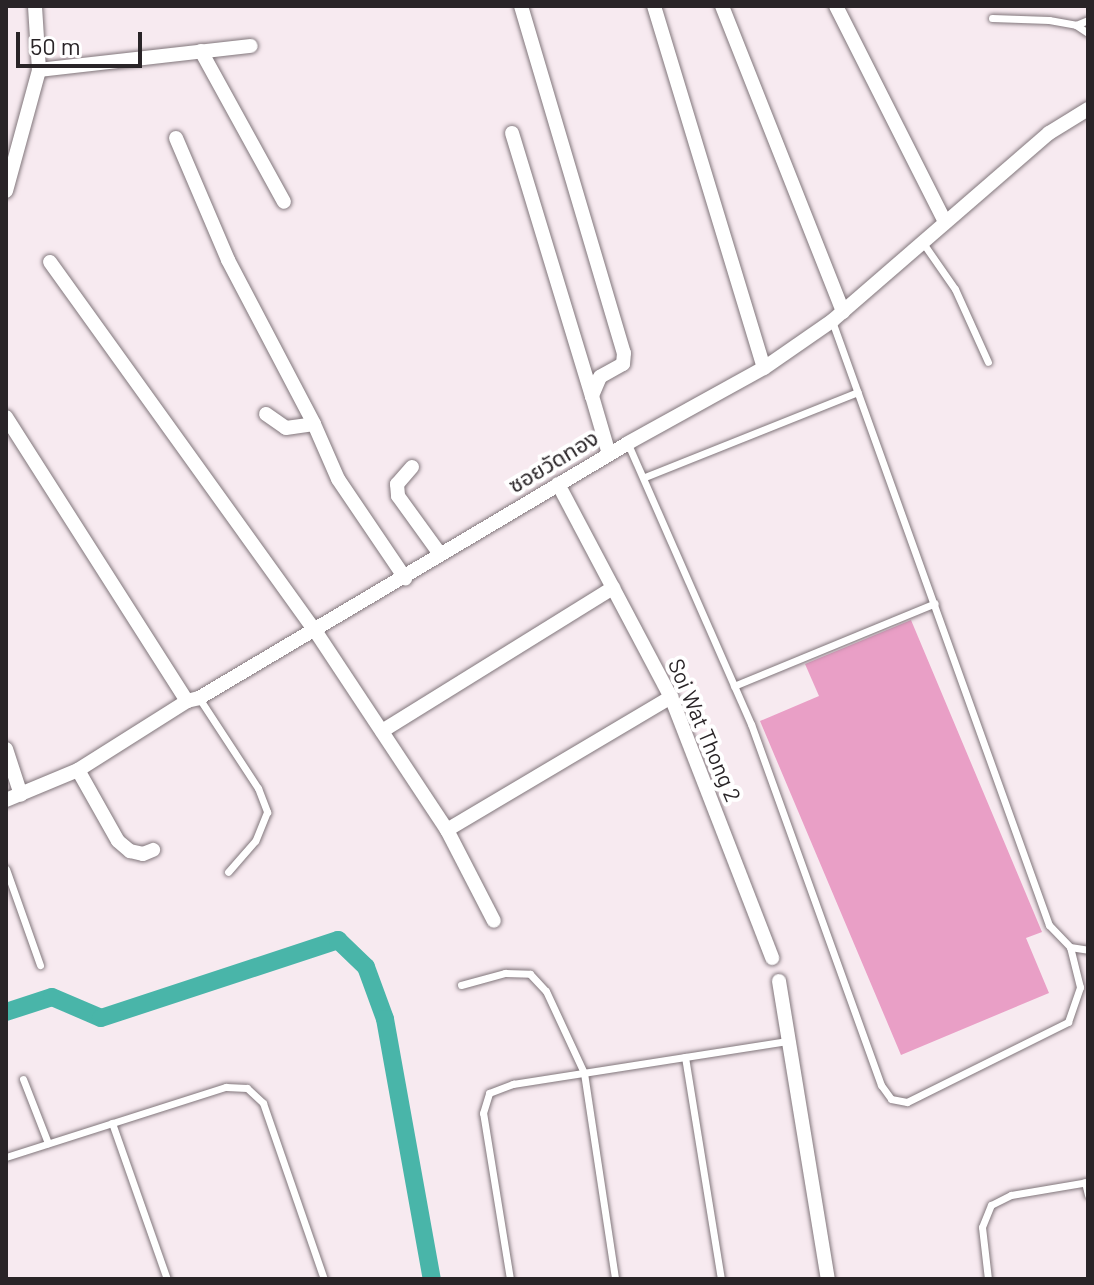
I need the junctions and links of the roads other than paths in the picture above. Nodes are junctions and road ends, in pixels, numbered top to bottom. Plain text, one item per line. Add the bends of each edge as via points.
1 (35, 6) edge
2 (521, 6) edge
3 (654, 6) edge
4 (722, 6) edge
5 (836, 6) edge
6 (992, 18) dead end
7 (1088, 20) edge
8 (1076, 25) junction
9 (1088, 33) edge
10 (251, 46) dead end
11 (201, 51) junction
12 (39, 70) junction
13 (1088, 109) edge
14 (512, 133) dead end
15 (176, 138) dead end
16 (6, 191) edge
17 (284, 202) dead end
18 (945, 222) junction
19 (923, 243) junction
20 (50, 262) dead end
21 (838, 317) junction
22 (988, 362) dead end
23 (764, 368) junction
24 (858, 392) junction
25 (592, 396) junction
26 (266, 414) dead end
27 (6, 417) edge
28 (314, 424) junction
29 (628, 443) junction
30 (609, 454) junction
31 (412, 467) dead end
32 (645, 477) junction
33 (558, 484) junction
34 (440, 554) junction
35 (405, 578) junction
36 (613, 588) junction
37 (935, 603) junction
38 (314, 629) junction
39 (734, 686) junction
40 (671, 697) junction
41 (193, 699) junction
42 (382, 731) junction
43 (6, 749) edge
44 (78, 770) junction
45 (21, 795) junction
46 (6, 800) edge
47 (447, 830) junction
48 (153, 850) dead end
49 (6, 869) edge
50 (228, 872) dead end
51 (494, 921) dead end
52 (1070, 947) junction
53 (1088, 950) edge
54 (772, 958) dead end
55 (40, 965) dead end
56 (779, 981) dead end
57 (461, 985) dead end
58 (789, 1041) junction
59 (685, 1057) junction
60 (584, 1073) junction
61 (23, 1079) dead end
62 (112, 1123) junction
63 (48, 1143) junction
64 (6, 1156) edge
65 (1087, 1182) edge
66 (1088, 1195) edge
67 (167, 1279) edge
68 (324, 1279) edge
69 (510, 1279) edge
70 (615, 1279) edge
71 (721, 1279) edge
72 (828, 1279) edge
73 (988, 1279) edge

1 - 12 street
2 - 25 street via 624,353 623,364 600,377
3 - 23 street
4 - 21 street
5 - 18 street
6 - 8 lane
7 - 8 lane
8 - 9 lane
10 - 11 street
11 - 12 street
11 - 17 street
12 - 16 street
13 - 18 street, ซอยวัดทอง via 1049,133
14 - 25 street
15 - 28 street via 253,313
18 - 19 street, ซอยวัดทอง
19 - 21 street, ซอยวัดทอง
19 - 22 lane via 955,289
20 - 38 street
21 - 23 street, ซอยวัดทอง
21 - 24 lane
23 - 29 street, ซอยวัดทอง
24 - 32 lane
24 - 37 lane
25 - 30 street
26 - 28 street via 286,428
27 - 41 street
28 - 35 street via 338,479
29 - 30 street, ซอยวัดทอง
29 - 32 lane
30 - 33 street, ซอยวัดทอง
31 - 34 street via 397,484 398,496
32 - 39 lane
33 - 34 street, ซอยวัดทอง
33 - 36 street, Soi Wat Thong 2
34 - 35 street, ซอยวัดทอง
35 - 38 street, ซอยวัดทอง
36 - 40 street, Soi Wat Thong 2
36 - 42 street
37 - 39 lane
37 - 52 lane via 1049,925
38 - 41 street, ซอยวัดทอง
38 - 42 street
39 - 52 lane via 881,1085 891,1099 907,1102 1068,1022 1080,987
40 - 47 street
40 - 54 street, Soi Wat Thong 2
41 - 44 street, ซอยวัดทอง
41 - 50 lane via 258,788 267,812 255,841
42 - 47 street
43 - 45 street
44 - 45 street, ซอยวัดทอง
44 - 48 street via 118,841 130,851
45 - 46 street, ซอยวัดทอง
47 - 51 street
49 - 55 lane
52 - 53 lane
56 - 58 street
57 - 60 lane via 505,973 530,974 546,991
58 - 59 lane
58 - 72 street
59 - 60 lane
59 - 71 lane
60 - 69 lane via 489,1093 483,1113
60 - 70 lane
61 - 63 lane
62 - 63 lane
62 - 67 lane
62 - 68 lane via 226,1087 247,1088 263,1103
63 - 64 lane
65 - 66 lane
65 - 73 lane via 1011,1195 991,1205 982,1227

